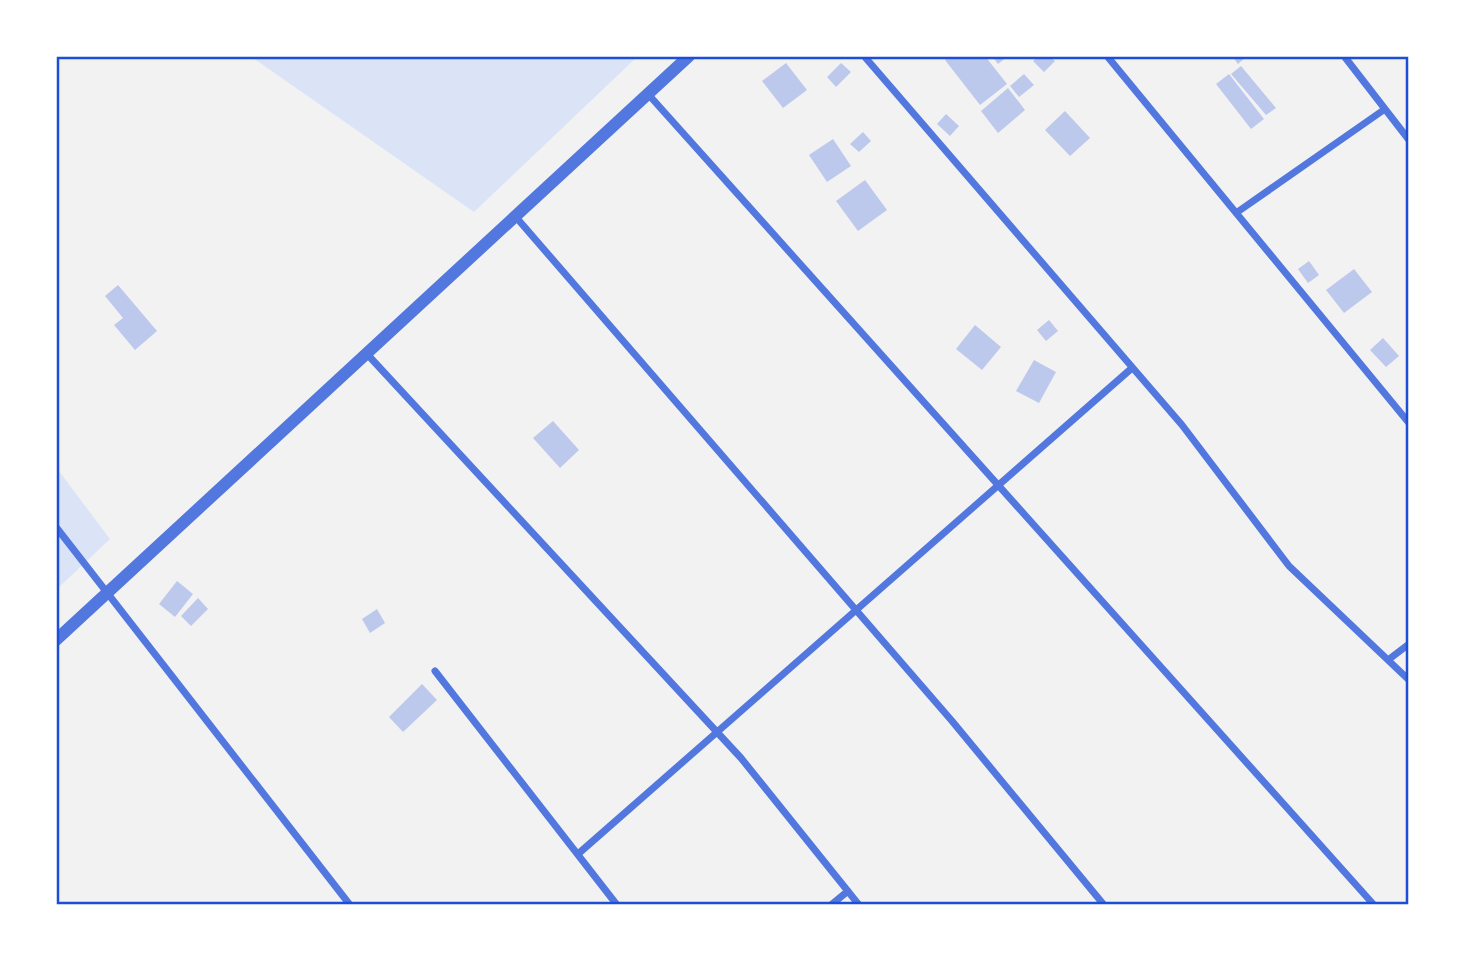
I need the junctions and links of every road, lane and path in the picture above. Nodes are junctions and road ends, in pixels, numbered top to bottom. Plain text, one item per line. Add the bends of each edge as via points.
1 (689, 56) edge
2 (864, 56) edge
3 (1107, 56) edge
4 (1344, 56) edge
5 (648, 94) junction
6 (1385, 109) junction
7 (1409, 141) edge
8 (1236, 213) junction
9 (515, 216) junction
10 (367, 354) junction
11 (1132, 368) junction
12 (1409, 423) edge
13 (999, 484) junction
14 (56, 527) edge
15 (109, 592) junction
16 (856, 610) junction
17 (56, 640) edge
18 (1409, 644) edge
19 (1388, 660) junction
20 (435, 671) dead end
21 (1409, 680) edge
22 (717, 732) junction
23 (578, 854) junction
24 (848, 891) junction
25 (350, 905) edge
26 (617, 905) edge
27 (831, 905) edge
28 (859, 905) edge
29 (1104, 905) edge
30 (1374, 905) edge

1 - 5 street
2 - 11 street
3 - 8 street
4 - 6 street
5 - 9 street
5 - 13 street
6 - 7 street
6 - 8 street
8 - 12 street
9 - 10 street
9 - 16 street
10 - 15 street
10 - 22 street
11 - 13 street
11 - 19 street via 1182,425 1289,566
13 - 16 street
13 - 30 street
14 - 15 street
15 - 17 street
15 - 25 street
16 - 22 street
16 - 29 street
18 - 19 street
19 - 21 street
20 - 23 street
22 - 23 street
22 - 24 street
23 - 26 street
24 - 27 street
24 - 28 street

